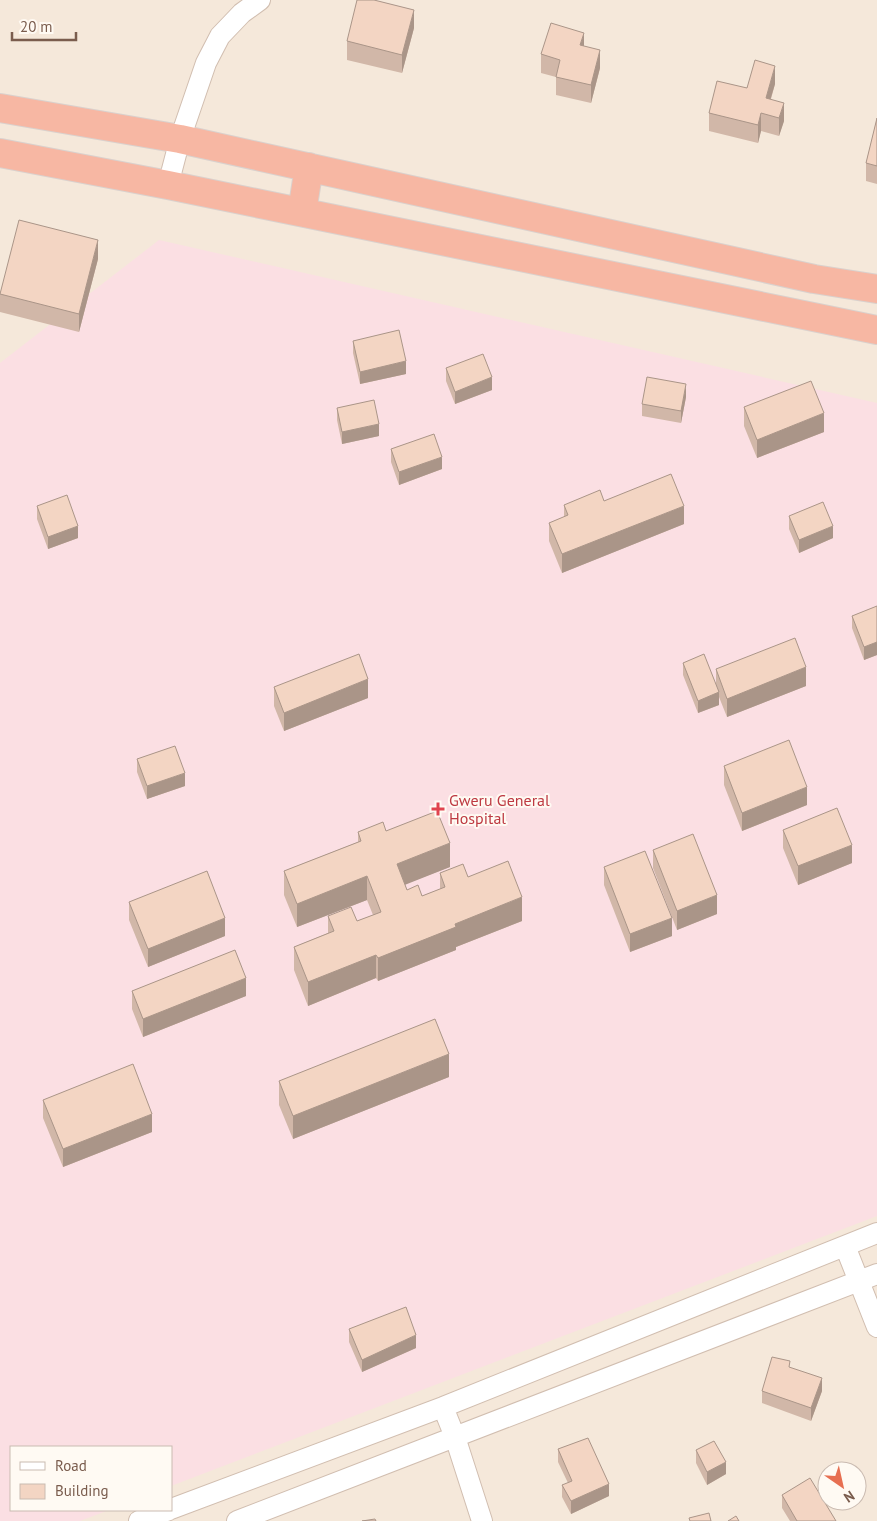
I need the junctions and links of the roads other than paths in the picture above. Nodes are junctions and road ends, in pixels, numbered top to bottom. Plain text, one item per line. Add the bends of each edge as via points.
1 (260, 0) edge
2 (0, 108) edge
3 (180, 139) junction
4 (0, 154) edge
5 (309, 167) junction
6 (168, 185) junction
7 (302, 212) junction
8 (521, 214) junction
9 (515, 256) junction
10 (770, 270) junction
11 (877, 289) edge
12 (765, 307) junction
13 (877, 330) edge
14 (877, 1234) edge
15 (845, 1246) junction
16 (868, 1277) edge
17 (877, 1327) edge
18 (443, 1407) junction
19 (455, 1437) junction
20 (172, 1508) edge
21 (165, 1511) edge
22 (139, 1521) edge
23 (237, 1521) edge
24 (482, 1521) edge

1 - 3 street via 220,36 206,63
2 - 3 highway
3 - 5 highway
3 - 6 street
4 - 6 highway
5 - 7 highway
5 - 8 highway
6 - 7 highway
7 - 9 highway
8 - 9 highway
8 - 10 highway
9 - 12 highway
10 - 11 highway
10 - 12 highway
12 - 13 highway
14 - 15 street
15 - 16 street
15 - 18 street
16 - 17 street
16 - 19 street
18 - 19 street
18 - 20 street
19 - 23 street
19 - 24 street
21 - 22 street

